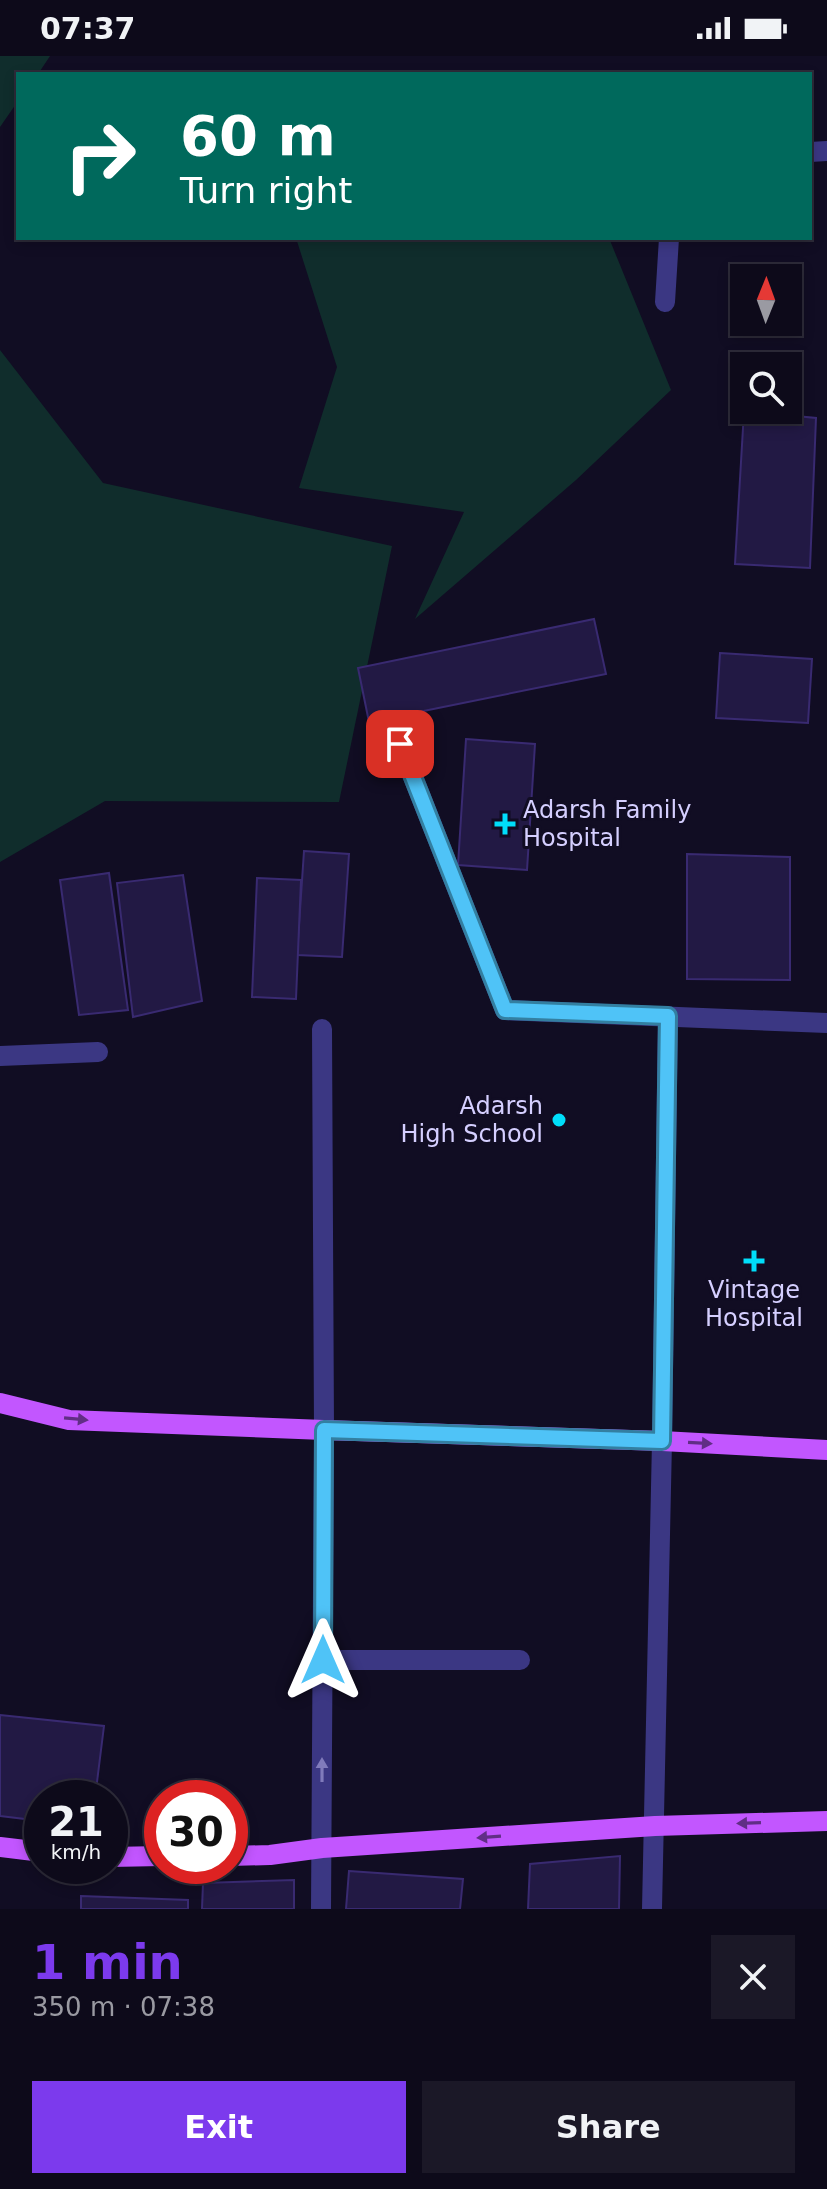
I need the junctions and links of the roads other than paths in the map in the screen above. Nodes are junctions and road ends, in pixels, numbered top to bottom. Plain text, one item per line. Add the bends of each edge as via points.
1 (669, 240) edge
2 (665, 302) dead end
3 (400, 744) dead end
4 (668, 1016) junction
5 (827, 1023) edge
6 (322, 1029) dead end
7 (98, 1052) dead end
8 (0, 1056) edge
9 (0, 1403) edge
10 (324, 1430) junction
11 (662, 1441) junction
12 (827, 1450) edge
13 (323, 1660) junction
14 (520, 1660) dead end
15 (827, 1821) edge
16 (655, 1826) junction
17 (0, 1847) edge
18 (322, 1848) junction
19 (24, 1850) edge
20 (248, 1856) edge
21 (321, 1909) edge
22 (652, 1909) edge

1 - 2 street
3 - 4 street via 505,1010
4 - 5 street
4 - 11 street
6 - 10 street
7 - 8 street
9 -> 10 main road via 69,1420
10 - 11 main road
10 - 13 street
11 -> 12 main road
11 - 16 street
13 - 14 street
18 -> 13 street
15 -> 16 main road
16 -> 18 main road
16 - 22 street
17 - 19 main road
18 - 20 main road
18 - 21 street

